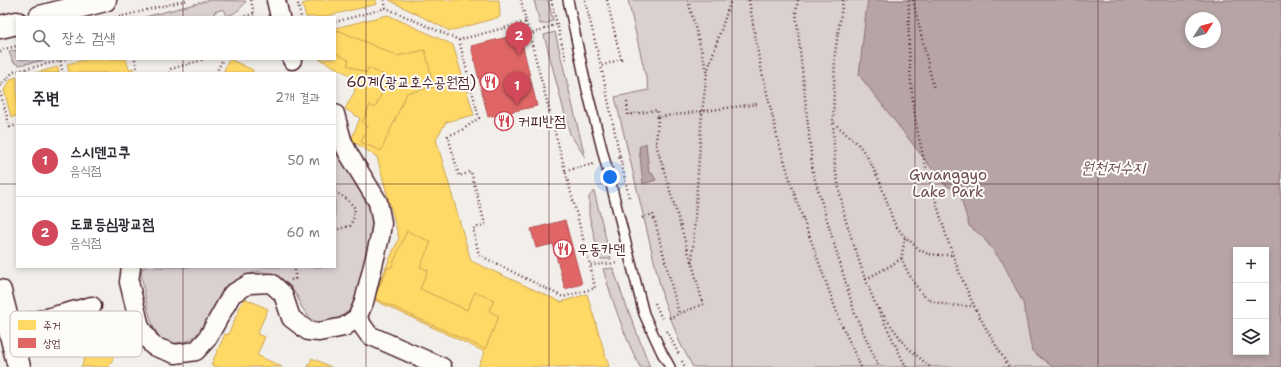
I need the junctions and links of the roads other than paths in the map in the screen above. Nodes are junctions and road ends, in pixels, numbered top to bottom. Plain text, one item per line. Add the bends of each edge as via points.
1 (105, 0) edge
2 (276, 0) edge
3 (568, 0) edge
4 (44, 16) edge
5 (280, 16) edge
6 (16, 23) edge
7 (0, 27) edge
8 (336, 118) edge
9 (131, 268) edge
10 (0, 291) edge
11 (92, 306) dead end
12 (73, 311) edge
13 (136, 311) edge
14 (357, 318) junction
15 (9, 328) joint
16 (142, 330) edge
17 (10, 332) edge
18 (16, 357) edge
19 (18, 367) edge
20 (442, 367) edge
21 (670, 367) edge

1 - 4 street
2 - 5 street
3 - 21 lane via 587,90 644,314
6 - 7 street
8 - 14 street via 348,153 378,202 382,223 364,302
9 - 13 street via 129,282
10 - 15 street
11 - 12 street
14 - 16 street via 344,327 319,332 308,331 292,318 283,294 271,283 249,284 232,294 207,339 196,351 175,354 153,346
14 - 20 street via 369,335
15 - 17 street
18 - 19 street

